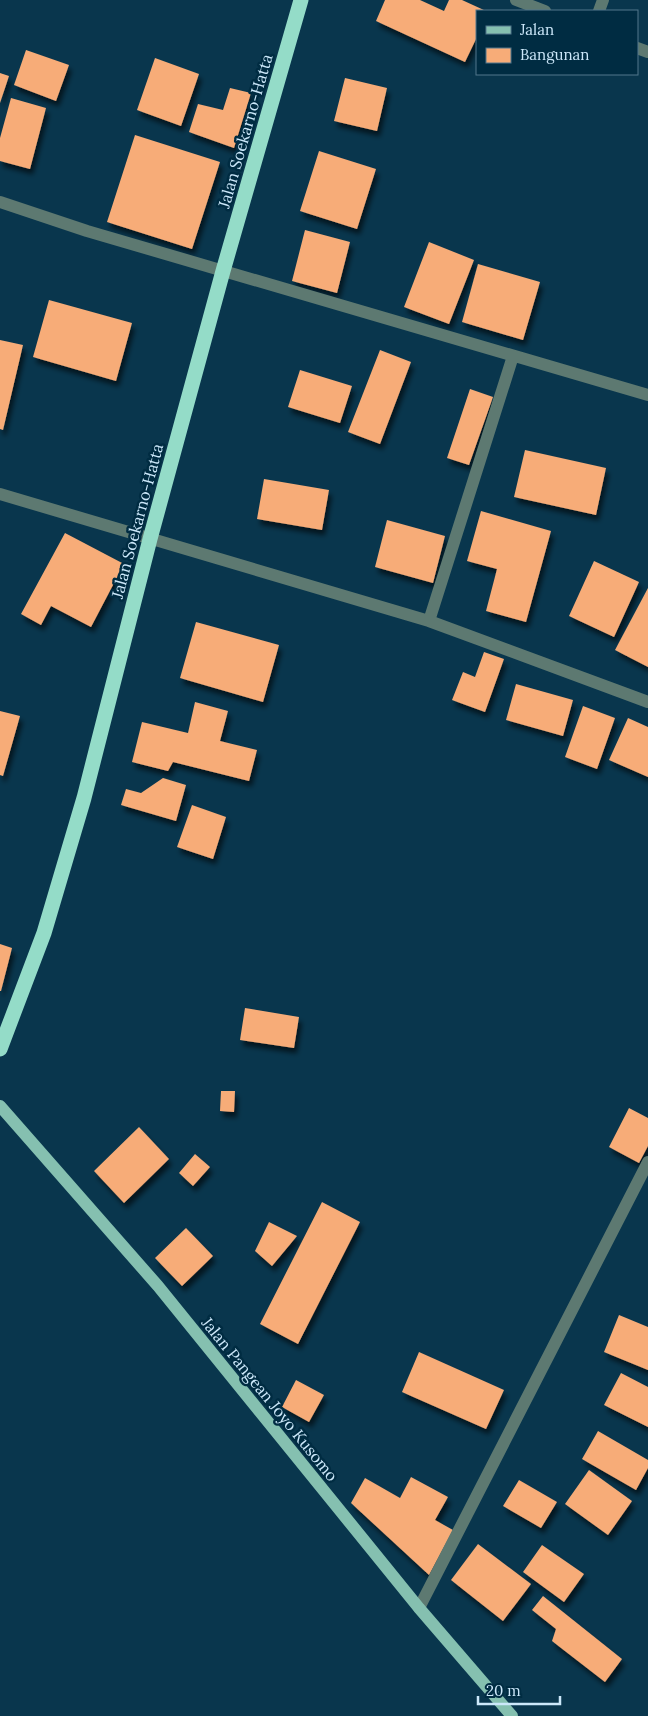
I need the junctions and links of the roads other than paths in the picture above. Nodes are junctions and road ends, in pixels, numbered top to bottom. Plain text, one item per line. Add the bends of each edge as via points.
1 (301, 0) edge
2 (516, 0) edge
3 (541, 10) edge
4 (0, 202) edge
5 (224, 271) junction
6 (513, 356) junction
7 (648, 395) edge
8 (0, 494) edge
9 (150, 539) junction
10 (428, 621) junction
11 (648, 702) edge
12 (0, 1049) edge
13 (0, 1106) edge
14 (648, 1162) edge
15 (419, 1608) junction
16 (512, 1716) edge

1 - 5 highway, Jalan Soekarno-Hatta
2 - 3 street
4 - 5 street
5 - 6 street
5 - 9 highway, Jalan Soekarno-Hatta
6 - 7 street
6 - 10 street
8 - 9 street
9 - 10 street
9 - 12 highway, Jalan Soekarno-Hatta via 81,807 44,933
10 - 11 street
13 - 15 main road, Jalan Pangean Joyo Kusomo via 158,1286
14 - 15 street
15 - 16 main road, Jalan Pangean Joyo Kusomo

